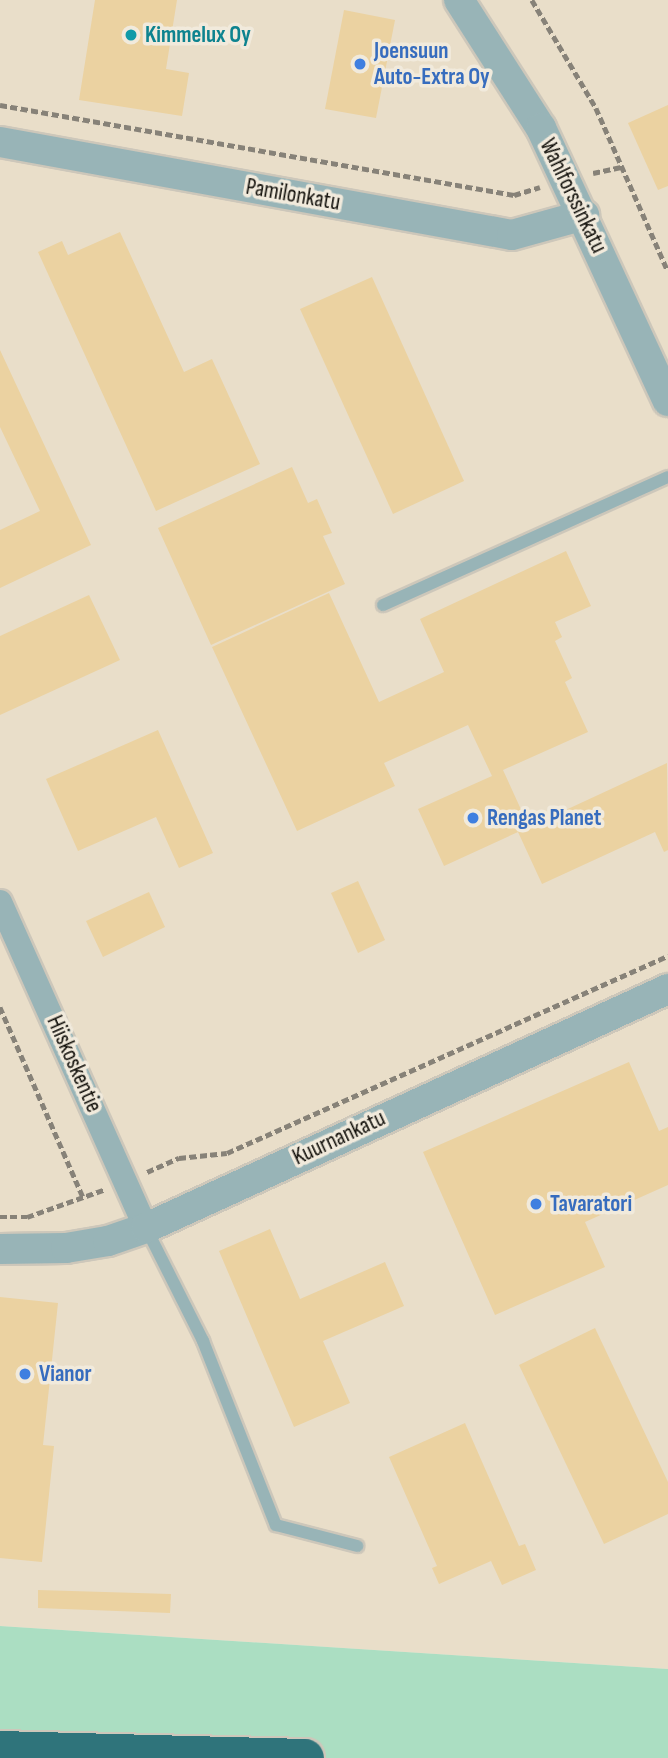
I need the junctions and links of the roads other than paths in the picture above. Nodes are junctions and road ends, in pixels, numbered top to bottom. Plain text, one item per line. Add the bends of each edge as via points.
1 (459, 0) edge
2 (0, 142) edge
3 (584, 215) junction
4 (668, 401) edge
5 (668, 477) edge
6 (383, 605) dead end
7 (0, 902) edge
8 (668, 989) edge
9 (146, 1228) junction
10 (0, 1249) edge
11 (357, 1546) dead end
12 (0, 1750) edge
13 (305, 1758) edge

1 - 3 street, Wahlforssinkatu via 514,82
2 - 3 street, Pamilonkatu via 512,235
3 - 4 street, Wahlforssinkatu
5 - 6 lane
7 - 9 street, Hiiskoskentie
8 - 9 street, Kuurnankatu
9 - 10 street, Kuurnankatu via 66,1248
9 - 11 lane via 203,1341 276,1525
12 - 13 highway

